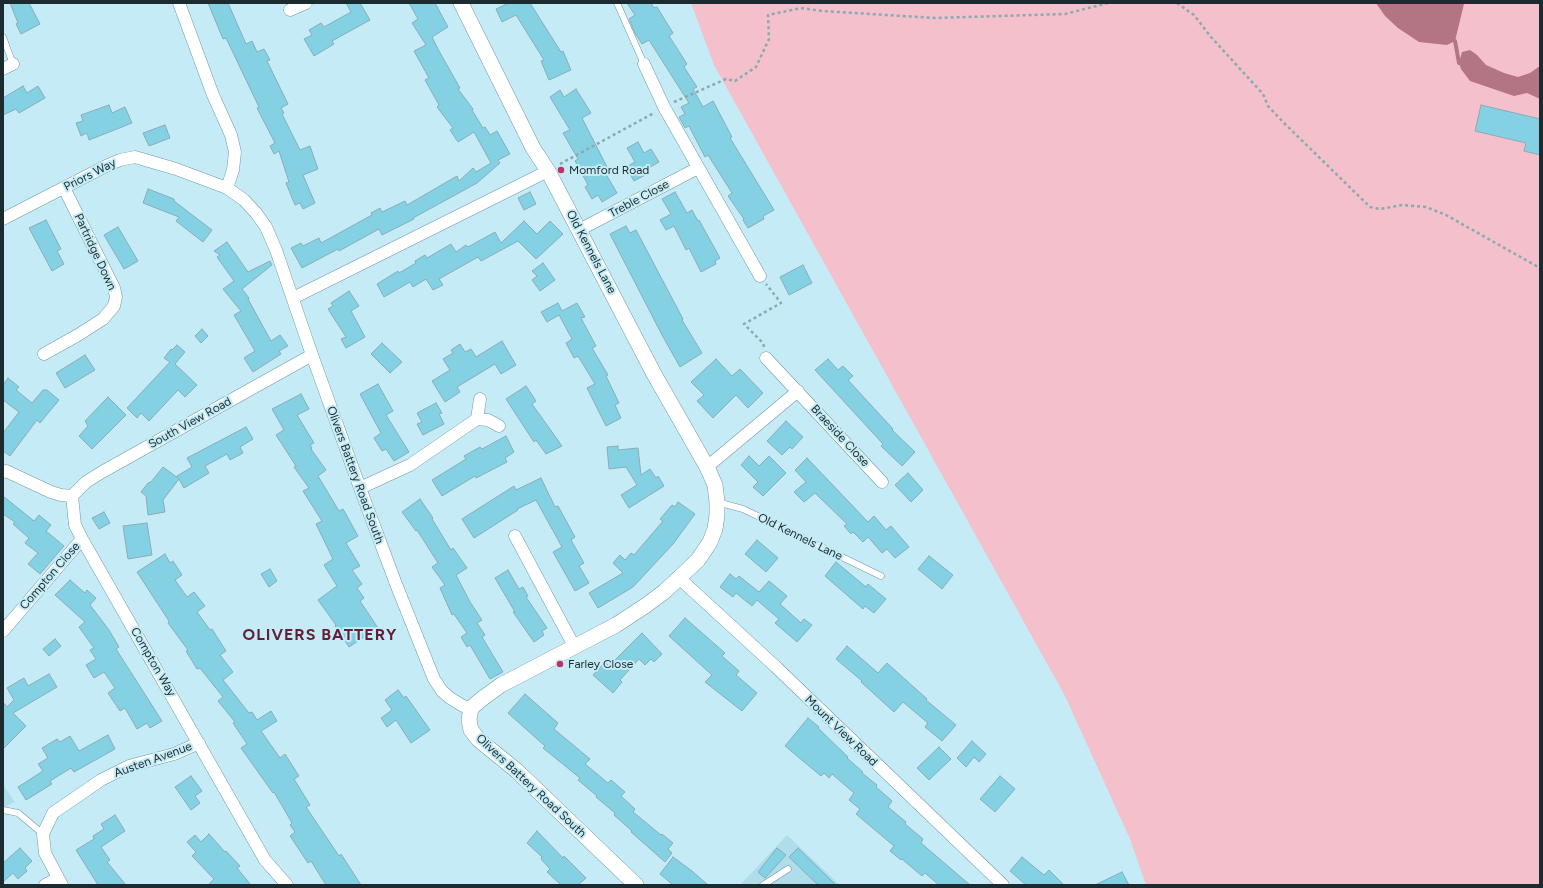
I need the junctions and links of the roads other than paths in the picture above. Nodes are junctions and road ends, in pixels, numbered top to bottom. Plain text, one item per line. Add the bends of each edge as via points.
1 (179, 3) edge
2 (306, 3) edge
3 (461, 3) edge
4 (617, 3) edge
5 (290, 10) dead end
6 (3, 37) edge
7 (644, 64) joint
8 (8, 66) edge
9 (698, 168) junction
10 (548, 171) junction
11 (64, 188) junction
12 (227, 188) junction
13 (3, 219) edge
14 (579, 230) junction
15 (760, 276) road end
16 (293, 298) junction
17 (44, 354) dead end
18 (312, 356) junction
19 (766, 358) road end
20 (798, 391) junction
21 (480, 399) dead end
22 (477, 419) junction
23 (499, 426) dead end
24 (707, 466) junction
25 (3, 472) edge
26 (882, 482) dead end
27 (360, 488) junction
28 (72, 496) junction
29 (718, 502) junction
30 (515, 536) dead end
31 (82, 539) junction
32 (881, 576) dead end
33 (678, 577) junction
34 (3, 631) edge
35 (574, 646) junction
36 (471, 708) junction
37 (199, 743) junction
38 (3, 810) edge
39 (44, 834) junction
40 (788, 869) dead end
41 (60, 881) edge
42 (44, 885) edge
43 (287, 885) edge
44 (636, 885) edge
45 (763, 885) edge
46 (1003, 885) edge

1 - 12 street via 213,95 232,135 235,152
2 - 5 street
3 - 10 street, Old Kennels Lane via 532,148
4 - 7 lane
6 - 8 lane
7 - 9 street via 664,107
9 - 14 street, Treble Close
9 - 15 street
10 - 14 street, Old Kennels Lane
10 - 16 street
11 - 12 street, Priors Way via 106,166 135,157 176,168
11 - 13 street, Priors Way
11 - 17 street, Partridge Down via 114,288 116,297 109,313 78,335
12 - 16 street, Olivers Battery Road South via 256,212 266,227
14 - 24 street, Old Kennels Lane via 654,374
16 - 18 street, Olivers Battery Road South
18 - 27 street, Olivers Battery Road South
18 - 28 street, South View Road via 102,472 86,482
19 - 20 street, Braeside Close
20 - 24 street
20 - 26 street, Braeside Close
21 - 22 street
22 - 23 street via 488,420
22 - 27 street via 410,466
24 - 29 street, Old Kennels Lane
25 - 28 street via 6,471 51,492
27 - 36 street, Olivers Battery Road South via 434,679 450,698
28 - 31 street, Compton Way via 75,525
29 - 32 lane, Old Kennels Lane via 743,509
29 - 33 street, Old Kennels Lane via 715,529 710,542 698,560
30 - 35 street
31 - 34 street, Compton Close
31 - 37 street, Compton Way
33 - 35 street, Old Kennels Lane via 646,606 616,625
33 - 46 street, Mount View Road via 776,667
35 - 36 street, Old Kennels Lane via 501,685
36 - 44 street, Olivers Battery Road South via 471,730 479,740 517,771
37 - 39 street, Austen Avenue via 174,754 129,766 101,780 53,813
37 - 43 street, Compton Way via 264,860
38 - 39 lane via 18,813
39 - 41 street, Austen Avenue via 45,853
40 - 45 lane
41 - 42 street

